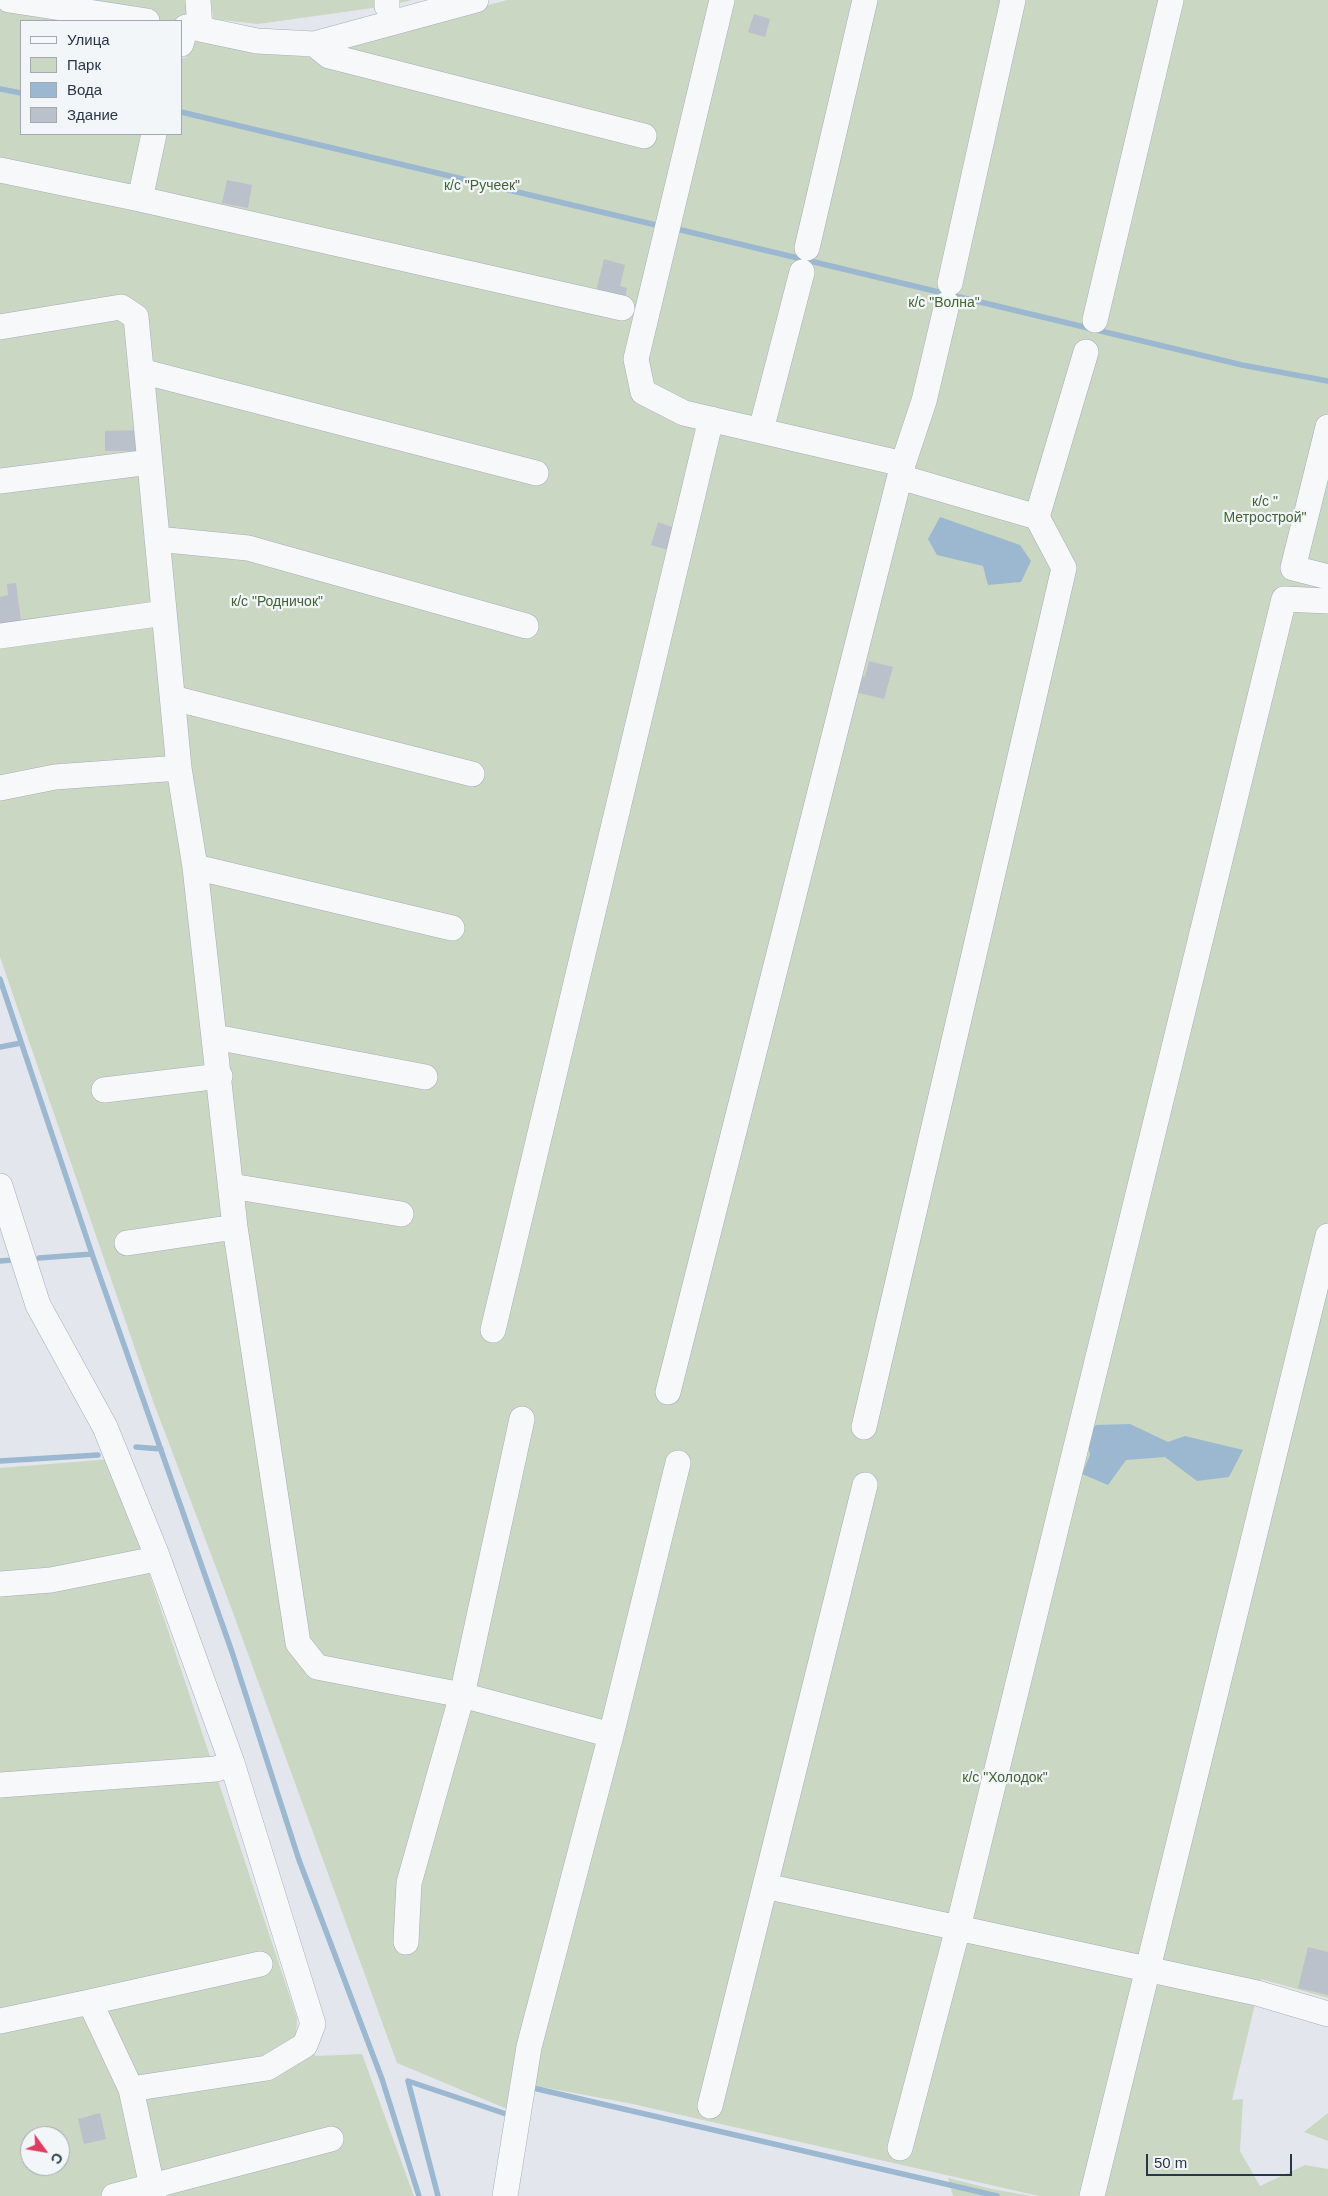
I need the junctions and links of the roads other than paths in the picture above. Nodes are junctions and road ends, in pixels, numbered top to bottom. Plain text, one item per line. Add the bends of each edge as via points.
1 (9, 0) edge
2 (198, 0) edge
3 (476, 0) edge
4 (722, 0) edge
5 (865, 0) edge
6 (1013, 0) edge
7 (1171, 0) edge
8 (140, 20) edge
9 (187, 31) edge
10 (314, 44) junction
11 (154, 135) edge
12 (644, 136) dead end
13 (0, 170) edge
14 (140, 199) junction
15 (622, 308) dead end
16 (1095, 320) dead end
17 (0, 327) edge
18 (1086, 352) dead end
19 (141, 371) junction
20 (711, 419) junction
21 (1328, 427) edge
22 (761, 430) junction
23 (150, 462) junction
24 (901, 470) junction
25 (536, 473) dead end
26 (0, 481) edge
27 (1037, 517) junction
28 (157, 539) junction
29 (1328, 577) edge
30 (1328, 601) edge
31 (164, 613) junction
32 (526, 626) dead end
33 (0, 636) edge
34 (173, 698) junction
35 (179, 768) junction
36 (472, 774) dead end
37 (0, 788) edge
38 (195, 867) junction
39 (452, 928) dead end
40 (215, 1038) junction
41 (220, 1076) junction
42 (425, 1077) dead end
43 (104, 1090) dead end
44 (0, 1186) edge
45 (231, 1186) junction
46 (401, 1214) dead end
47 (235, 1228) junction
48 (1328, 1236) edge
49 (127, 1243) dead end
50 (493, 1330) dead end
51 (668, 1392) dead end
52 (522, 1419) dead end
53 (864, 1427) dead end
54 (678, 1463) dead end
55 (865, 1485) dead end
56 (156, 1553) junction
57 (0, 1584) edge
58 (462, 1695) junction
59 (611, 1735) junction
60 (232, 1763) junction
61 (0, 1786) edge
62 (764, 1886) junction
63 (958, 1928) junction
64 (406, 1942) dead end
65 (260, 1964) dead end
66 (1147, 1969) junction
67 (90, 2002) junction
68 (1328, 2014) edge
69 (0, 2021) edge
70 (131, 2090) junction
71 (710, 2106) dead end
72 (330, 2139) dead end
73 (900, 2148) dead end
74 (152, 2192) edge
75 (114, 2196) edge
76 (505, 2196) edge
77 (1092, 2196) edge

1 - 8 lane
2 - 9 lane
3 - 10 lane
4 - 20 lane via 636,359 643,392 684,413
5 - 22 lane
6 - 24 lane via 924,401
7 - 16 lane
9 - 10 lane via 257,41
10 - 12 lane via 329,56
11 - 14 lane
13 - 14 lane
14 - 15 lane
17 - 19 lane via 121,307 136,317
18 - 27 lane
19 - 23 lane
19 - 25 lane
20 - 22 lane
20 - 50 lane
21 - 29 lane via 1293,568
22 - 24 lane
23 - 26 lane
23 - 28 lane
24 - 27 lane
24 - 51 lane
27 - 53 lane via 1064,568
28 - 31 lane
28 - 32 lane via 248,548
30 - 63 lane via 1284,599
31 - 33 lane
31 - 34 lane
34 - 35 lane
34 - 36 lane
35 - 37 lane via 55,777
35 - 38 lane
38 - 39 lane
38 - 40 lane
40 - 41 lane
40 - 42 lane
41 - 43 lane
41 - 45 lane
44 - 56 lane via 38,1305 105,1428
45 - 46 lane
45 - 47 lane
47 - 49 lane
47 - 58 lane via 298,1642 317,1667
48 - 66 lane
52 - 58 lane
54 - 59 lane
55 - 62 lane
56 - 57 lane via 146,1561 51,1580
56 - 60 lane
58 - 59 lane
58 - 64 lane via 409,1883
59 - 76 lane via 529,2047
60 - 61 lane via 216,1769
60 - 70 lane via 314,2024 305,2045 267,2068
62 - 63 lane
62 - 71 lane
63 - 66 lane
63 - 73 lane
65 - 67 lane
66 - 68 lane via 1258,1993
66 - 77 lane
67 - 69 lane
67 - 70 lane
70 - 74 lane
72 - 74 lane
74 - 75 lane

